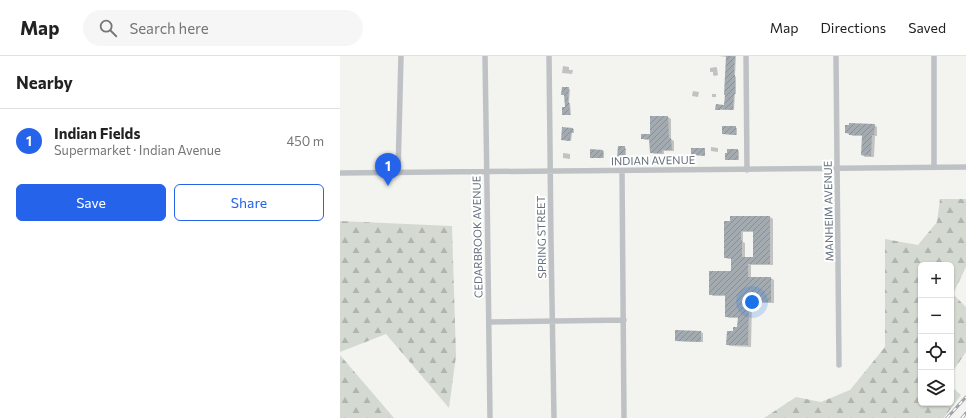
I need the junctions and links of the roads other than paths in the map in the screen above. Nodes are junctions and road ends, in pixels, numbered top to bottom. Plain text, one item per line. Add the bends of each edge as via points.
1 (401, 56) edge
2 (485, 56) edge
3 (549, 56) edge
4 (746, 56) edge
5 (836, 56) edge
6 (934, 56) edge
7 (934, 167) junction
8 (966, 167) edge
9 (837, 169) junction
10 (622, 170) junction
11 (747, 170) junction
12 (551, 171) junction
13 (486, 172) junction
14 (340, 173) edge
15 (398, 173) junction
16 (624, 320) junction
17 (553, 321) junction
18 (489, 322) junction
19 (839, 365) dead end
20 (490, 418) edge
21 (554, 418) edge
22 (624, 418) edge

1 - 15 street
2 - 13 street, CEDARBROOK AVENUE
3 - 12 street, SPRING STREET
4 - 11 street
5 - 9 street, MANHEIM AVENUE
6 - 7 street
7 - 8 street, INDIAN AVENUE
7 - 9 street, INDIAN AVENUE
9 - 11 street, INDIAN AVENUE
9 - 19 street, MANHEIM AVENUE
10 - 11 street, INDIAN AVENUE
10 - 12 street, INDIAN AVENUE
10 - 16 street
12 - 13 street, INDIAN AVENUE
12 - 17 street, SPRING STREET
13 - 15 street, INDIAN AVENUE
13 - 18 street, CEDARBROOK AVENUE
14 - 15 street, INDIAN AVENUE
16 - 17 street
16 - 22 street
17 - 18 street
17 - 21 street, SPRING STREET
18 - 20 street, CEDARBROOK AVENUE

